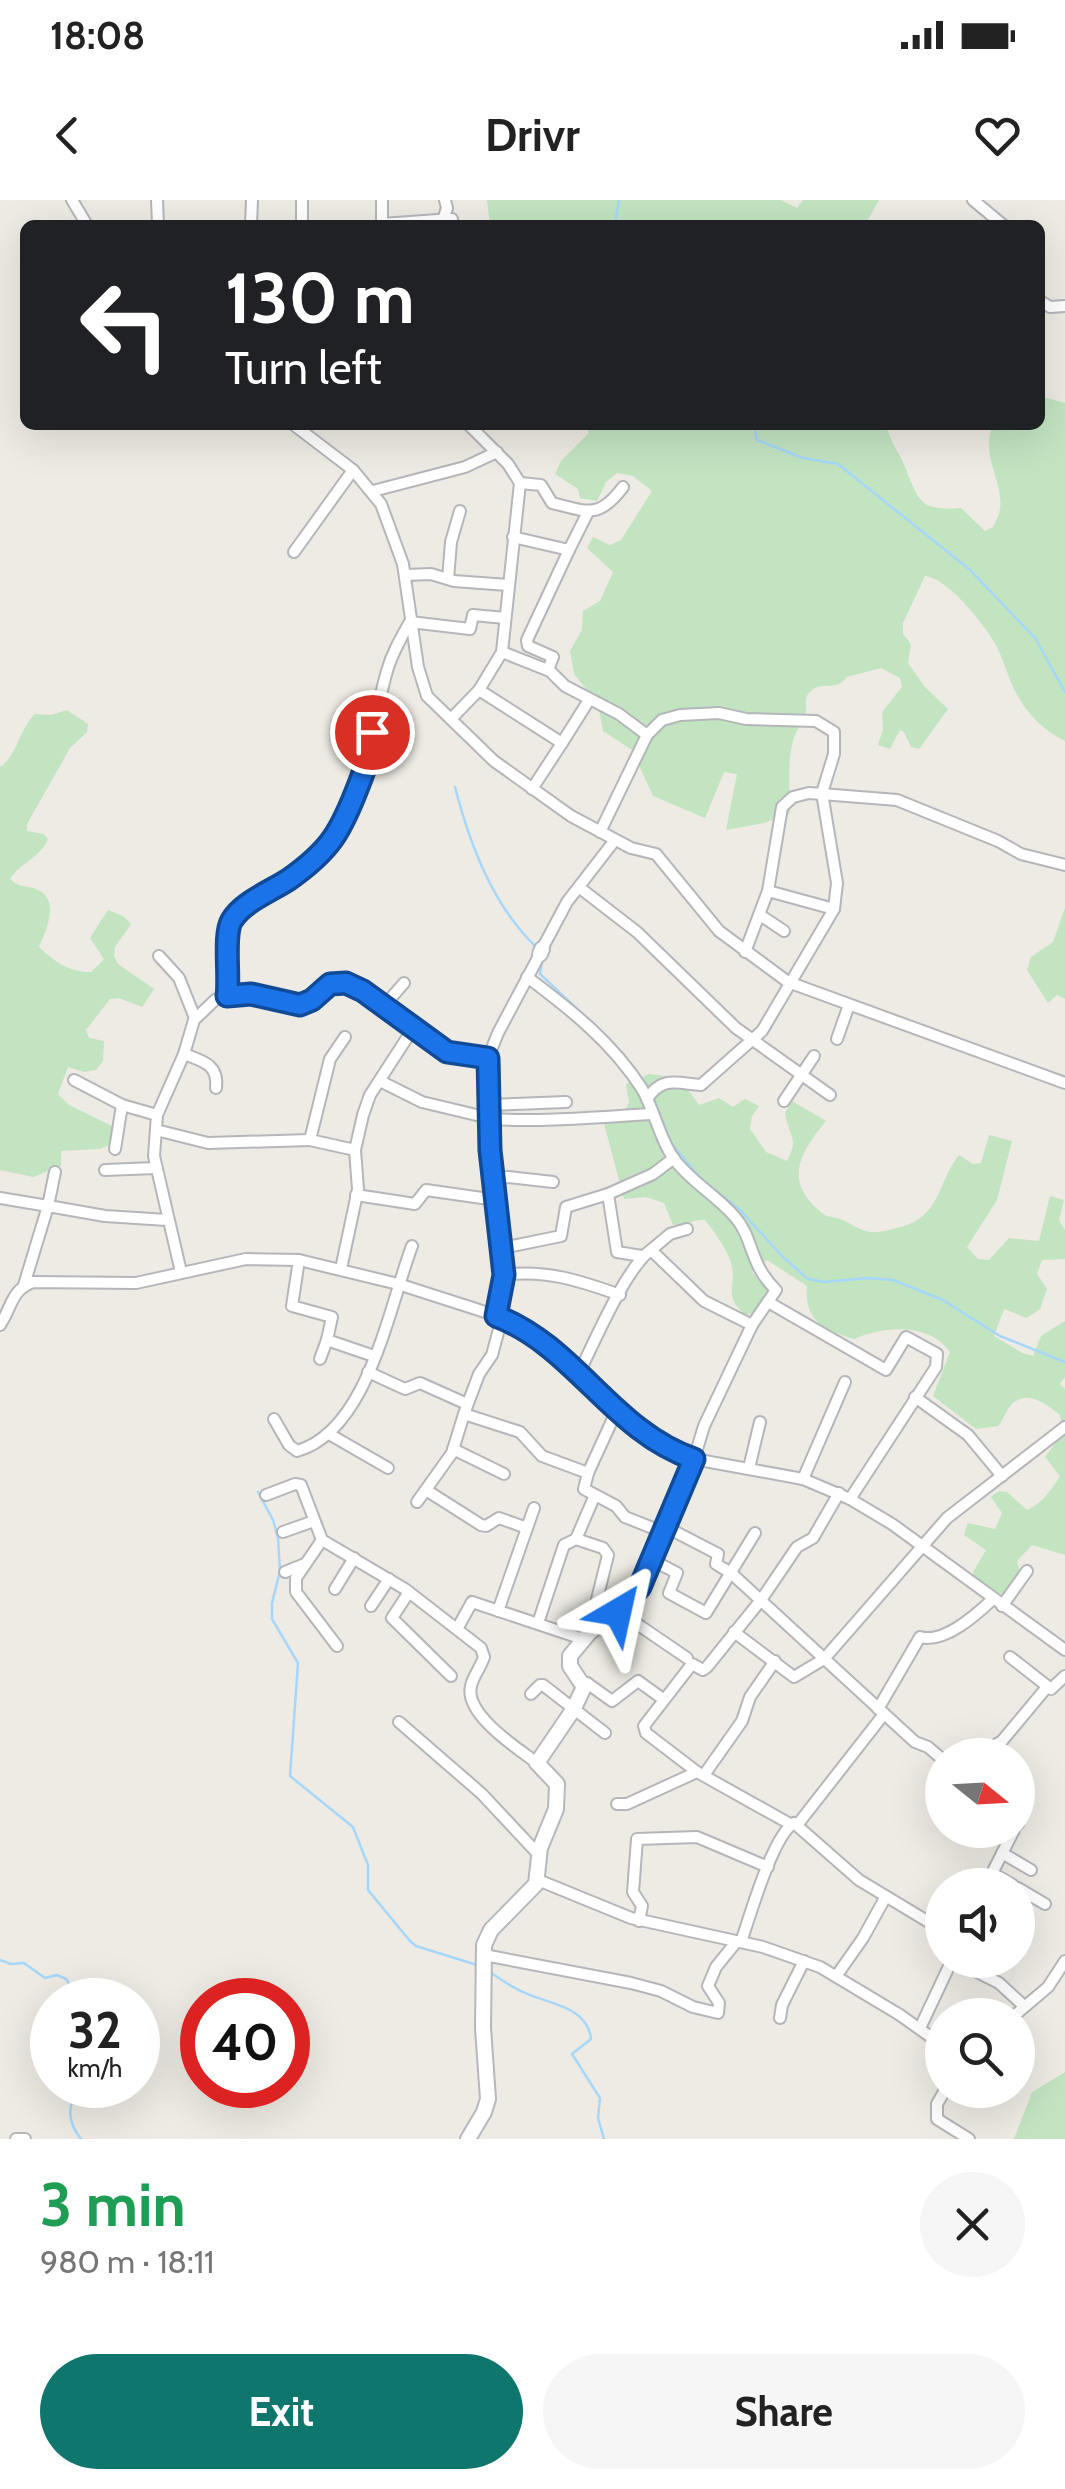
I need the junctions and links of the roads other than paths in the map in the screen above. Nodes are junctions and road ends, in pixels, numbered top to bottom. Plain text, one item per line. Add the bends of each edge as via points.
1 (974, 200) edge
2 (997, 220) edge
3 (301, 430) edge
4 (474, 430) edge
5 (497, 452) junction
6 (353, 470) junction
7 (520, 482) junction
8 (623, 487) dead end
9 (372, 491) junction
10 (460, 510) dead end
11 (588, 512) junction
12 (513, 537) junction
13 (569, 550) junction
14 (294, 552) dead end
15 (405, 575) junction
16 (448, 579) junction
17 (508, 584) junction
18 (505, 618) junction
19 (410, 622) junction
20 (502, 652) junction
21 (548, 670) junction
22 (479, 690) junction
23 (589, 700) junction
24 (451, 719) junction
25 (647, 735) junction
26 (562, 743) junction
27 (532, 789) junction
28 (822, 793) junction
29 (600, 832) junction
30 (615, 840) junction
31 (1065, 865) edge
32 (580, 888) junction
33 (768, 891) junction
34 (834, 909) junction
35 (760, 915) junction
36 (784, 931) dead end
37 (745, 952) junction
38 (159, 956) dead end
39 (527, 976) junction
40 (788, 982) junction
41 (404, 983) dead end
42 (227, 996) junction
43 (849, 1004) junction
44 (384, 1006) junction
45 (195, 1018) junction
46 (414, 1026) junction
47 (345, 1036) dead end
48 (837, 1039) dead end
49 (753, 1040) junction
50 (184, 1054) junction
51 (814, 1056) dead end
52 (488, 1058) junction
53 (800, 1074) junction
54 (74, 1080) dead end
55 (380, 1081) junction
56 (1065, 1083) edge
57 (216, 1088) dead end
58 (830, 1095) dead end
59 (647, 1099) junction
60 (784, 1100) dead end
61 (566, 1102) dead end
62 (122, 1105) junction
63 (488, 1105) junction
64 (652, 1114) junction
65 (157, 1115) junction
66 (489, 1118) junction
67 (156, 1130) junction
68 (310, 1140) junction
69 (115, 1149) dead end
70 (355, 1150) junction
71 (674, 1158) junction
72 (156, 1168) junction
73 (106, 1170) dead end
74 (54, 1172) dead end
75 (493, 1180) junction
76 (553, 1182) dead end
77 (608, 1194) junction
78 (356, 1196) junction
79 (0, 1198) edge
80 (496, 1200) junction
81 (48, 1206) junction
82 (166, 1220) junction
83 (688, 1229) dead end
84 (412, 1246) dead end
85 (502, 1248) junction
86 (647, 1253) junction
87 (299, 1260) junction
88 (341, 1269) junction
89 (181, 1272) junction
90 (504, 1275) junction
91 (398, 1284) junction
92 (24, 1285) junction
93 (620, 1296) junction
94 (768, 1302) junction
95 (499, 1317) junction
96 (0, 1325) edge
97 (752, 1325) junction
98 (327, 1340) junction
99 (374, 1356) junction
100 (320, 1360) dead end
101 (368, 1372) junction
102 (578, 1375) junction
103 (845, 1382) dead end
104 (916, 1397) junction
105 (466, 1409) junction
106 (616, 1412) junction
107 (274, 1419) dead end
108 (760, 1422) dead end
109 (1065, 1427) edge
110 (329, 1434) junction
111 (453, 1449) junction
112 (694, 1459) junction
113 (388, 1468) dead end
114 (749, 1468) junction
115 (588, 1473) junction
116 (504, 1474) dead end
117 (1002, 1476) junction
118 (803, 1479) junction
119 (426, 1490) junction
120 (595, 1495) junction
121 (266, 1496) dead end
122 (844, 1496) junction
123 (416, 1502) dead end
124 (534, 1508) dead end
125 (314, 1521) junction
126 (528, 1528) junction
127 (665, 1529) junction
128 (283, 1532) dead end
129 (755, 1534) dead end
130 (322, 1540) junction
131 (576, 1540) junction
132 (922, 1546) junction
133 (354, 1558) junction
134 (652, 1560) junction
135 (306, 1564) junction
136 (1028, 1571) dead end
137 (285, 1572) dead end
138 (731, 1573) junction
139 (389, 1579) junction
140 (335, 1589) dead end
141 (409, 1592) junction
142 (762, 1600) junction
143 (998, 1603) junction
144 (371, 1606) dead end
145 (498, 1611) junction
146 (618, 1612) junction
147 (538, 1623) junction
148 (457, 1629) junction
149 (734, 1632) junction
150 (586, 1636) junction
151 (336, 1646) dead end
152 (1065, 1650) edge
153 (1010, 1657) dead end
154 (688, 1658) dead end
155 (824, 1659) junction
156 (776, 1661) junction
157 (451, 1676) dead end
158 (1065, 1676) edge
159 (584, 1685) junction
160 (1047, 1686) junction
161 (531, 1694) dead end
162 (663, 1700) junction
163 (573, 1710) junction
164 (881, 1712) junction
165 (399, 1722) dead end
166 (605, 1733) dead end
167 (1004, 1738) edge
168 (925, 1745) edge
169 (537, 1763) junction
170 (701, 1773) junction
171 (617, 1804) dead end
172 (794, 1824) junction
173 (1005, 1848) edge
174 (1002, 1854) junction
175 (539, 1855) junction
176 (768, 1868) junction
177 (995, 1868) edge
178 (1028, 1868) edge
179 (538, 1880) junction
180 (886, 1898) junction
181 (1035, 1898) edge
182 (1045, 1904) dead end
183 (925, 1920) edge
184 (639, 1921) junction
185 (739, 1941) junction
186 (1065, 1960) edge
187 (804, 1961) junction
188 (483, 1963) junction
189 (836, 1975) junction
190 (944, 1978) edge
191 (989, 1978) edge
192 (1010, 1998) edge
193 (1035, 1998) edge
194 (780, 2018) dead end
195 (920, 2028) junction
196 (925, 2032) edge
197 (937, 2108) edge
198 (16, 2139) edge
199 (26, 2139) edge
200 (468, 2139) edge
201 (969, 2139) edge

1 - 2 street
3 - 6 street
4 - 5 street
5 - 7 street
5 - 9 street via 466,468
6 - 9 street
6 - 14 street
7 - 11 street via 541,485 549,501
7 - 12 street
8 - 11 street via 606,507
9 - 15 street via 390,521
10 - 16 street
11 - 13 street
12 - 13 street
12 - 17 street
13 - 21 street via 526,640 553,657
15 - 16 street
15 - 19 street
16 - 17 street
17 - 18 street
18 - 19 street via 475,614 470,628
18 - 20 street
19 - 24 street via 427,696
19 - 42 street via 390,663 347,819 318,856 232,918
20 - 21 street
20 - 22 street
21 - 23 street
22 - 24 street
22 - 26 street
23 - 25 street
23 - 26 street
24 - 27 street
25 - 28 street via 662,720 699,713 821,722 836,743
25 - 29 street
26 - 27 street
27 - 29 street
28 - 31 street via 906,802 1021,854
28 - 33 street via 793,797 782,807
28 - 34 street via 838,883
29 - 30 street
30 - 32 street
30 - 37 street via 656,854 719,932
32 - 39 street
32 - 49 street
33 - 34 street
33 - 35 street
34 - 40 street
35 - 36 street
35 - 37 street
37 - 40 street
38 - 45 street via 180,978
39 - 52 street
39 - 59 street via 584,1019
40 - 43 street
40 - 49 street
41 - 44 street
42 - 44 street via 300,1005 330,984 346,983
42 - 45 street
43 - 48 street
43 - 56 street
44 - 46 street
45 - 50 street
46 - 52 street via 447,1052
46 - 55 street
47 - 68 street via 330,1058
49 - 53 street
49 - 59 street via 700,1086 668,1081
50 - 57 street via 211,1066
50 - 65 street
51 - 53 street
52 - 63 street
53 - 58 street
53 - 60 street
54 - 62 street
55 - 66 street via 422,1102
55 - 70 street
59 - 64 street
61 - 63 street
62 - 65 street
62 - 69 street
63 - 66 street
64 - 66 street
64 - 71 street
65 - 67 street
66 - 75 street
67 - 68 street via 208,1143
67 - 72 street
68 - 70 street
70 - 78 street
71 - 77 street
71 - 94 street via 737,1219 756,1267 776,1290
72 - 73 street
72 - 82 street
74 - 81 street
75 - 76 street
75 - 80 street
77 - 85 street via 566,1207 562,1236
77 - 86 street via 617,1252
78 - 80 street via 414,1204 426,1190
78 - 88 street
79 - 81 street
80 - 85 street
81 - 82 street
81 - 92 street
82 - 89 street
83 - 86 street
84 - 91 street
85 - 90 street
86 - 93 street
86 - 97 street via 704,1301
87 - 88 street
87 - 89 street via 246,1259
87 - 98 street via 291,1303 332,1317
88 - 91 street
89 - 92 street via 136,1283
90 - 93 street via 548,1272
90 - 95 street
91 - 95 street
91 - 99 street
92 - 96 street
93 - 102 street
94 - 97 street
94 - 104 street via 886,1370 906,1337 937,1354
95 - 102 street
95 - 105 street via 492,1355
97 - 112 street
98 - 99 street
98 - 100 street
99 - 101 street
101 - 105 street via 405,1389 422,1384
101 - 110 street
102 - 106 street
103 - 118 street
104 - 117 street via 968,1435
104 - 122 street
105 - 111 street
105 - 115 street via 520,1432 542,1456
106 - 112 street via 646,1436
106 - 115 street
107 - 110 street via 297,1451
108 - 114 street
109 - 117 street
110 - 113 street
111 - 116 street
111 - 119 street
112 - 114 street
112 - 127 street
114 - 118 street
115 - 120 street via 583,1487
117 - 132 street
118 - 122 street
119 - 123 street
119 - 126 street via 486,1526 499,1518
120 - 127 street via 625,1517
120 - 131 street
121 - 125 street via 300,1485
122 - 132 street
122 - 142 street
124 - 126 street
125 - 128 street
125 - 130 street
126 - 145 street
127 - 134 street
127 - 138 street via 718,1554 716,1564
129 - 138 street
130 - 133 street
130 - 135 street
131 - 147 street via 564,1545
131 - 150 street via 608,1553
132 - 143 street
132 - 155 street
133 - 139 street
133 - 140 street
134 - 138 street via 677,1573 669,1593 704,1614
134 - 146 street via 636,1595
135 - 137 street
135 - 151 street via 296,1592
136 - 143 street
138 - 142 street
139 - 141 street
139 - 144 street
141 - 148 street
141 - 157 street via 392,1618
142 - 149 street
142 - 155 street
143 - 152 street
143 - 164 street via 960,1628 920,1637
145 - 147 street
145 - 148 street via 472,1602
146 - 150 street
146 - 154 street
147 - 150 street
148 - 169 street via 484,1657 470,1689 475,1707
149 - 156 street
149 - 162 street via 704,1670 692,1663
150 - 159 street via 569,1661
153 - 160 street
155 - 156 street via 798,1677
155 - 164 street
156 - 170 street
158 - 160 street via 1056,1688
159 - 162 street via 616,1705 635,1681
159 - 163 street
160 - 167 street
161 - 163 street via 541,1684
162 - 170 street via 643,1728
163 - 166 street
163 - 169 street
164 - 168 street
164 - 172 street
165 - 175 street
169 - 175 street via 558,1788 556,1814
170 - 171 street
170 - 172 street
172 - 176 street
172 - 180 street
173 - 174 street
174 - 177 street
174 - 178 street
175 - 179 street
176 - 184 street via 696,1837 637,1839 633,1892 642,1906
176 - 185 street
179 - 184 street
179 - 188 street via 488,1934
180 - 183 street
180 - 189 street
181 - 182 street
184 - 185 street
185 - 187 street
185 - 188 street via 710,1978 718,2013 631,1983
186 - 193 street
187 - 189 street
187 - 194 street
188 - 200 street via 488,2099
189 - 195 street
190 - 195 street
191 - 192 street
195 - 196 street
197 - 201 street via 937,2119
198 - 199 street

